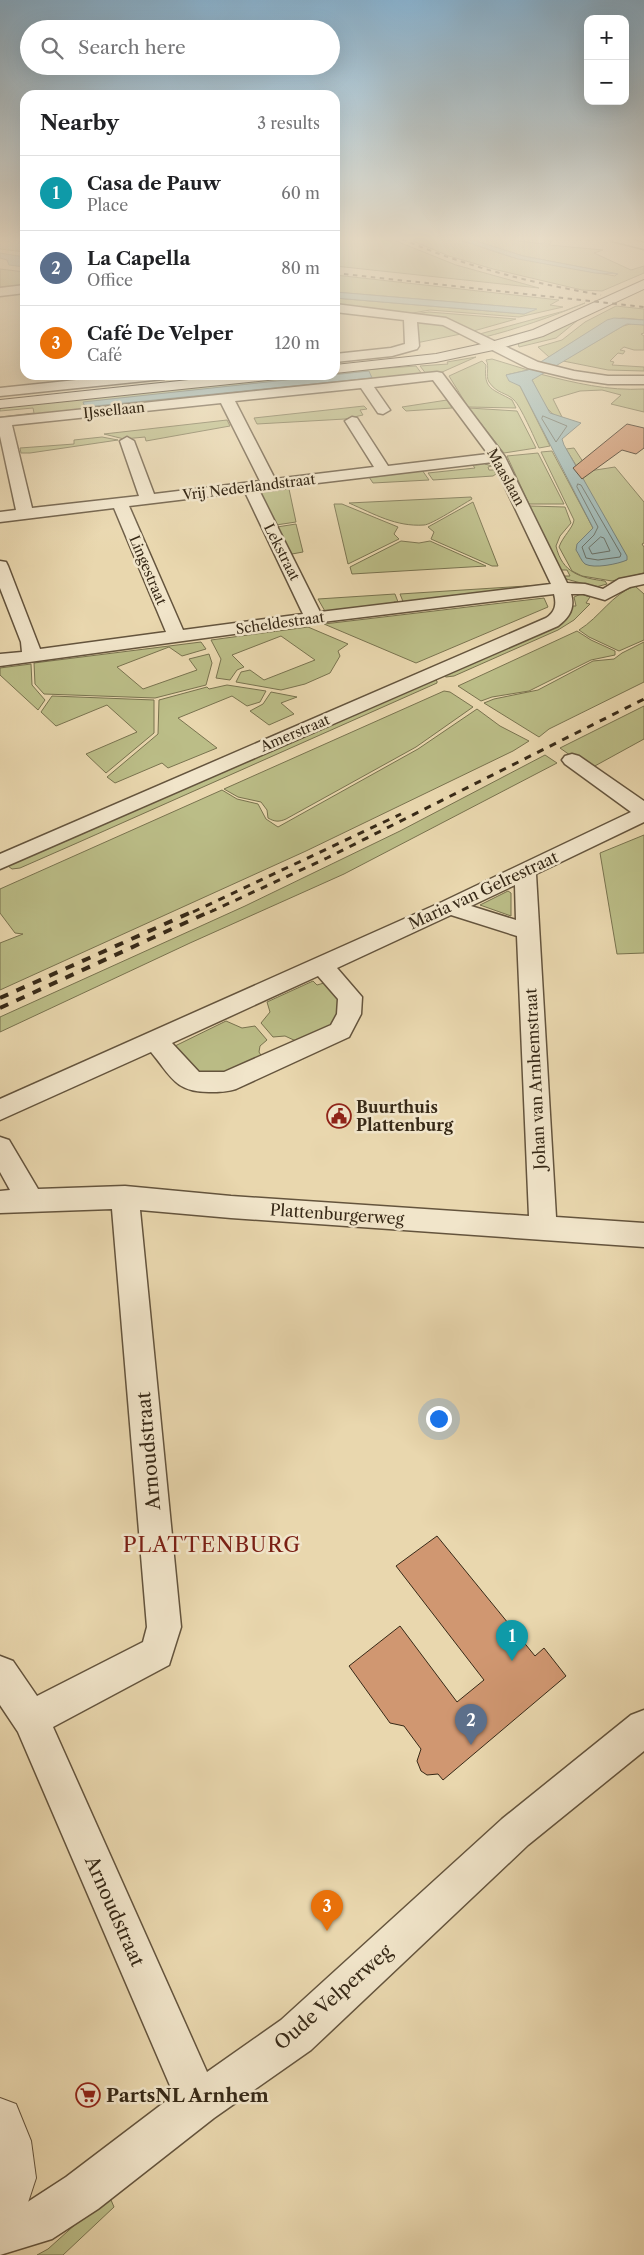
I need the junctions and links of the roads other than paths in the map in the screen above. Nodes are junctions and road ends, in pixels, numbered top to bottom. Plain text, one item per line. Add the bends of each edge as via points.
1 (404, 344) edge
2 (477, 344) edge
3 (484, 344) edge
4 (497, 344) edge
5 (340, 357) edge
6 (340, 363) edge
7 (340, 368) edge
8 (436, 376) joint
9 (116, 380) edge
10 (177, 380) edge
11 (228, 380) edge
12 (644, 380) edge
13 (365, 384) junction
14 (0, 392) edge
15 (0, 398) edge
16 (226, 398) junction
17 (0, 404) edge
18 (383, 410) dead end
19 (352, 421) dead end
20 (2, 422) edge
21 (127, 441) dead end
22 (498, 456) junction
23 (384, 471) junction
24 (270, 485) junction
25 (250, 487) junction
26 (148, 499) junction
27 (119, 502) junction
28 (25, 514) junction
29 (0, 517) edge
30 (1, 569) edge
31 (644, 579) edge
32 (561, 588) junction
33 (8, 611) edge
34 (314, 618) junction
35 (177, 637) junction
36 (32, 656) junction
37 (0, 660) edge
38 (572, 760) dead end
39 (644, 813) edge
40 (0, 862) edge
41 (525, 871) junction
42 (450, 907) junction
43 (527, 931) junction
44 (321, 965) junction
45 (155, 1040) junction
46 (0, 1110) edge
47 (0, 1147) edge
48 (125, 1197) junction
49 (30, 1201) junction
50 (0, 1202) edge
51 (543, 1228) junction
52 (644, 1235) edge
53 (0, 1674) edge
54 (31, 1719) junction
55 (644, 1728) edge
56 (199, 2103) junction
57 (0, 2120) edge
58 (0, 2219) edge
59 (0, 2233) edge

1 - 5 street via 392,352
2 - 6 main road
3 - 7 main road via 436,358
4 - 12 street via 536,363 592,378
8 - 13 street, IJssellaan
8 - 22 street, Maaslaan
9 - 14 street, IJssellaan
10 - 15 main road, IJssellaan
11 - 17 main road, IJssellaan
13 - 16 street, IJssellaan
13 - 18 street
16 - 20 street, IJssellaan
16 - 24 street
19 - 23 street
20 - 28 street
21 - 26 street
22 - 23 street, Vrij Nederlandstraat
22 - 32 street, Maaslaan
23 - 24 street, Vrij Nederlandstraat
24 - 25 street, Vrij Nederlandstraat
25 - 26 street, Vrij Nederlandstraat
25 - 34 street, Lekstraat
26 - 27 street, Vrij Nederlandstraat
27 - 28 street, Vrij Nederlandstraat
27 - 35 street, Lingestraat
28 - 29 street, Vrij Nederlandstraat
30 - 33 street
31 - 32 street, Scheldestraat via 625,583 605,595 585,589
32 - 34 street, Scheldestraat
32 - 40 street, Amerstraat via 565,611 552,622
33 - 36 street via 30,642
34 - 35 street, Scheldestraat
35 - 36 street, Scheldestraat
36 - 37 street, Scheldestraat
38 - 39 street
39 - 41 street, Maria van Gelrestraat
41 - 42 street, Maria van Gelrestraat
41 - 43 street, Johan van Arnhemstraat
42 - 43 street
42 - 44 street, Maria van Gelrestraat
43 - 51 street, Johan van Arnhemstraat
44 - 45 street, Maria van Gelrestraat
44 - 45 street via 350,997 349,1014 340,1031 300,1050 228,1082 193,1082
45 - 46 street, Maria van Gelrestraat
47 - 49 street
48 - 49 street, Plattenburgerweg
48 - 51 street, Plattenburgerweg
48 - 54 street, Arnoudstraat via 164,1627 157,1653
49 - 50 street, Plattenburgerweg
51 - 52 street, Plattenburgerweg
53 - 54 street, Arnoudstraat
54 - 56 street, Arnoudstraat
55 - 56 street, Oude Velperweg via 515,1832 296,2035
56 - 59 street, Oude Velperweg via 66,2203 36,2222
57 - 58 main road via 8,2142 13,2178

